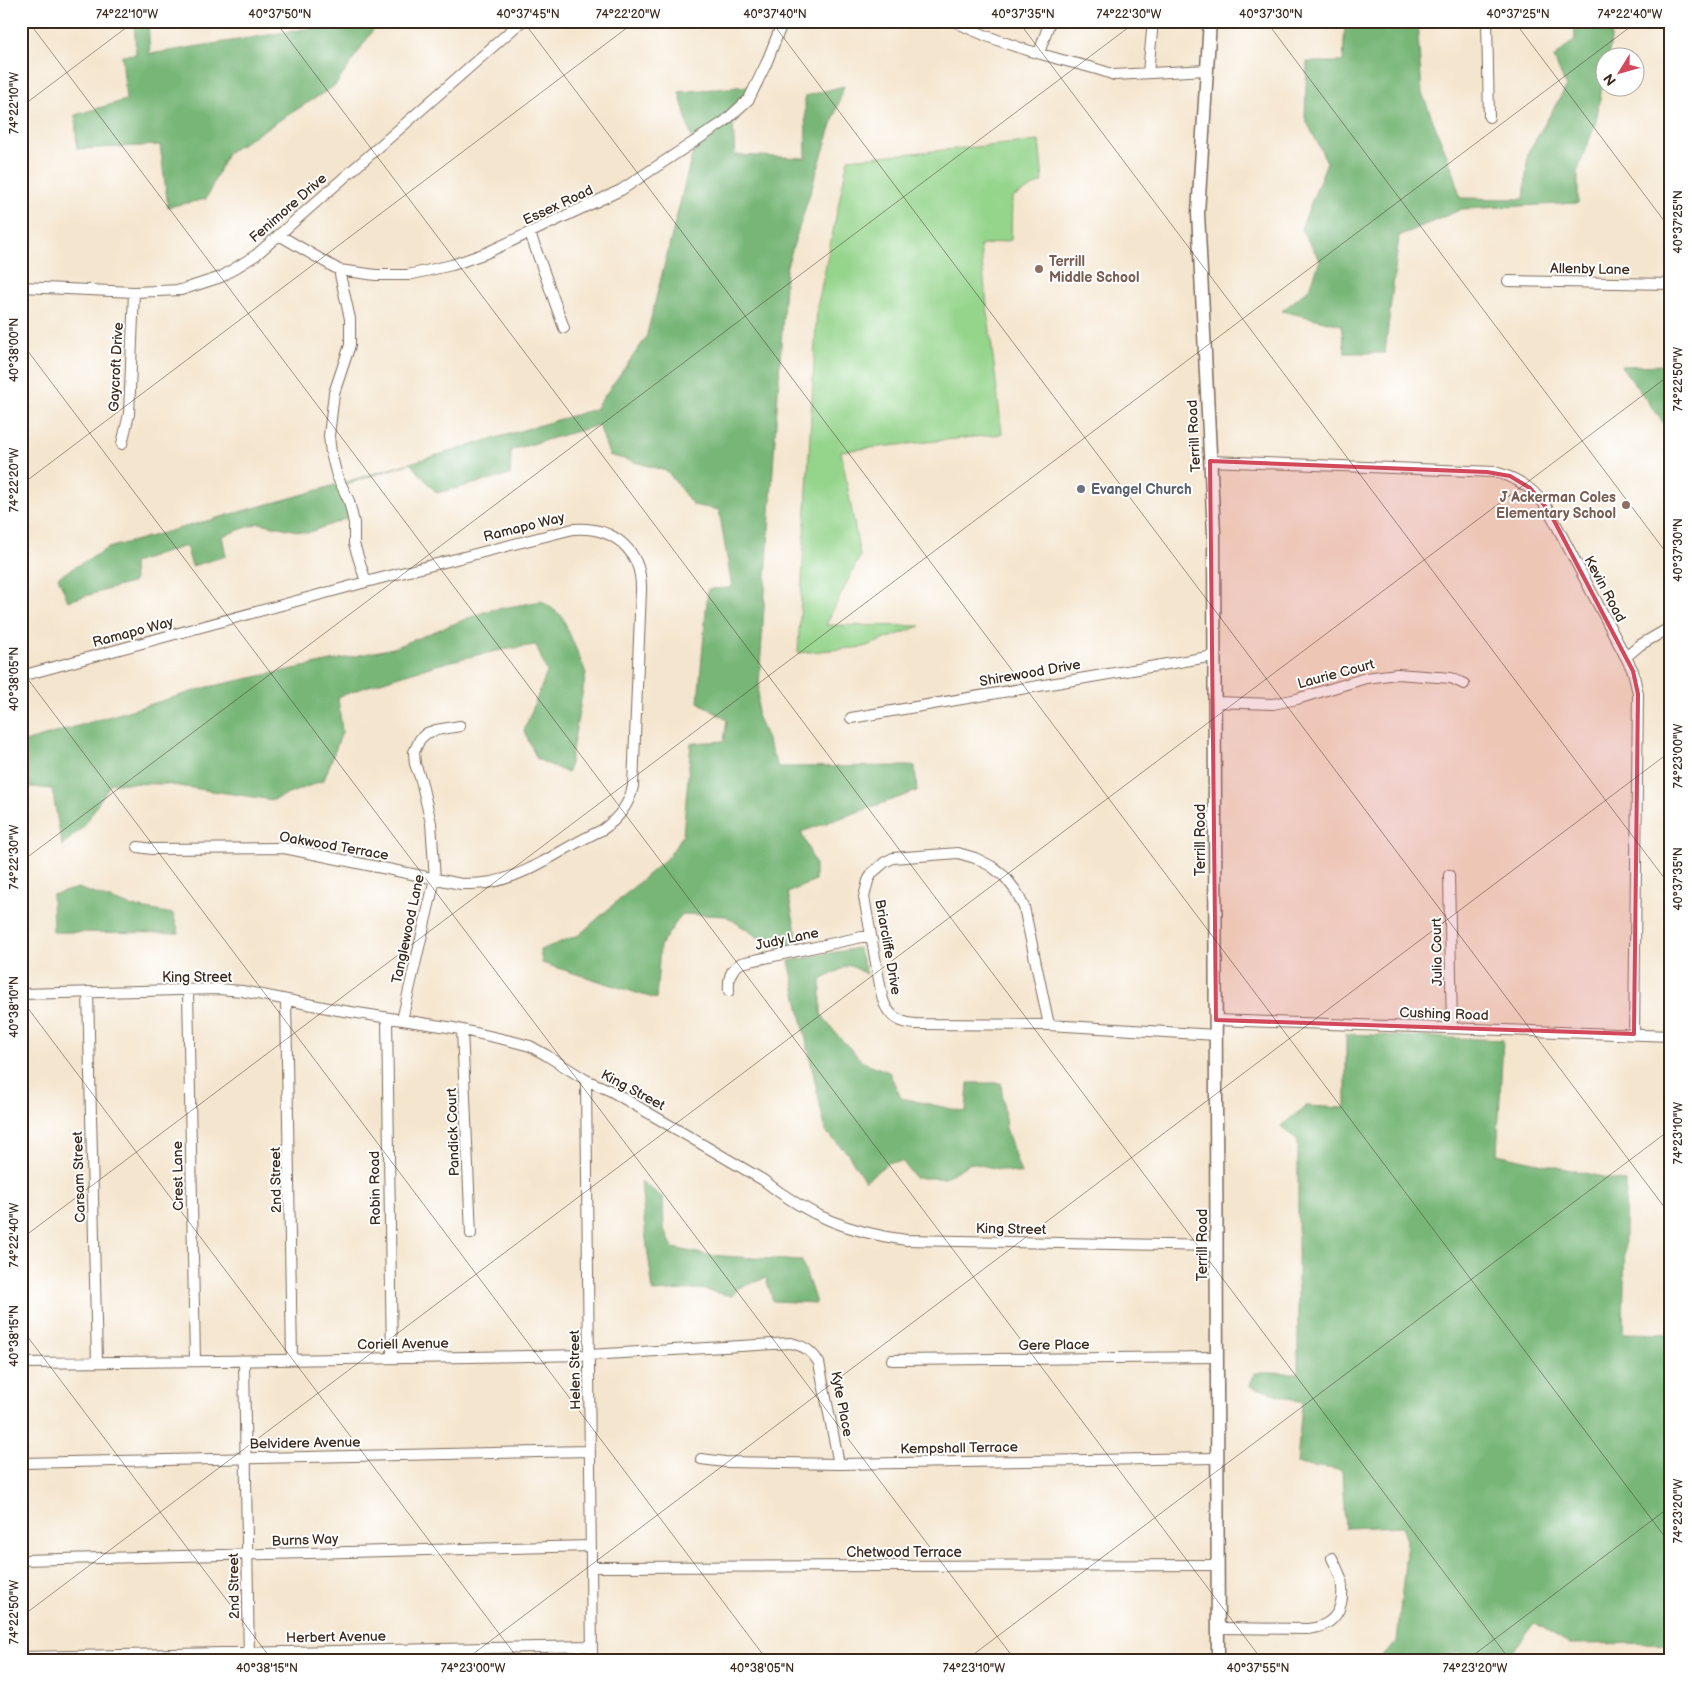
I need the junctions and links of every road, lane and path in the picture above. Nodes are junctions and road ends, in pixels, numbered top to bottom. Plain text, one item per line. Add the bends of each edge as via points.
1 (522, 21) edge
2 (784, 21) edge
3 (954, 21) edge
4 (1050, 21) edge
5 (1153, 21) edge
6 (1210, 21) edge
7 (1488, 21) edge
8 (1040, 54) junction
9 (1207, 70) junction
10 (1148, 73) junction
11 (1488, 118) dead end
12 (530, 233) junction
13 (279, 235) junction
14 (339, 270) junction
15 (1508, 281) dead end
16 (1671, 284) edge
17 (21, 287) edge
18 (134, 292) junction
19 (564, 328) dead end
20 (122, 444) dead end
21 (1210, 461) junction
22 (366, 582) junction
23 (1671, 627) edge
24 (1214, 656) junction
25 (1626, 657) junction
26 (21, 676) edge
27 (1464, 684) dead end
28 (1215, 702) junction
29 (851, 718) dead end
30 (460, 726) dead end
31 (138, 847) dead end
32 (1450, 875) dead end
33 (435, 879) junction
34 (871, 934) junction
35 (188, 990) junction
36 (729, 991) dead end
37 (88, 992) junction
38 (21, 994) edge
39 (286, 1000) junction
40 (387, 1018) junction
41 (402, 1020) junction
42 (1216, 1020) junction
43 (1049, 1025) junction
44 (1452, 1028) junction
45 (462, 1030) junction
46 (1634, 1034) junction
47 (1216, 1036) junction
48 (1671, 1036) edge
49 (586, 1080) junction
50 (471, 1234) dead end
51 (1216, 1246) junction
52 (784, 1343) joint
53 (588, 1355) junction
54 (1217, 1357) junction
55 (392, 1358) junction
56 (292, 1360) junction
57 (892, 1360) dead end
58 (244, 1361) junction
59 (97, 1362) junction
60 (195, 1362) junction
61 (21, 1363) edge
62 (590, 1452) junction
63 (246, 1458) junction
64 (1217, 1458) junction
65 (701, 1459) dead end
66 (21, 1463) edge
67 (839, 1464) junction
68 (590, 1546) junction
69 (248, 1555) junction
70 (1332, 1558) dead end
71 (21, 1560) edge
72 (1218, 1565) junction
73 (591, 1567) junction
74 (1218, 1628) junction
75 (592, 1646) junction
76 (249, 1656) edge
77 (21, 1657) edge
78 (592, 1660) edge
79 (1218, 1660) edge

1 - 13 street, Fenimore Drive
2 - 12 street, Essex Road via 749,98 724,122 621,190
3 - 8 street
4 - 8 street
5 - 10 street
6 - 9 street, Terrill Road
7 - 11 street
8 - 10 street via 1114,75
9 - 10 street
9 - 21 street, Terrill Road via 1198,213
12 - 14 street, Essex Road via 452,265 408,275
12 - 19 street
13 - 14 street, Essex Road
13 - 18 street, Fenimore Drive via 256,255 221,277 181,290
14 - 22 street via 350,319 350,345 334,393 329,436 337,476 349,501 354,544
15 - 16 street, Allenby Lane
17 - 18 street, Fenimore Drive
18 - 20 street, Gaycroft Drive via 129,414
21 - 24 street, Terrill Road via 1214,534
21 - 25 street, Kevin Road via 1487,472 1516,479 1545,504
22 - 26 street, Ramapo Way
22 - 33 street, Ramapo Way via 585,528 609,534 620,541 635,560 641,578 633,786 624,809 602,830 504,879 461,884
23 - 25 street
24 - 28 street, Terrill Road
24 - 29 street, Shirewood Drive
25 - 46 street, Kevin Road via 1638,694
27 - 28 street, Laurie Court via 1451,678 1397,674 1366,678 1273,704
28 - 42 street, Terrill Road
30 - 33 street, Tanglewood Lane via 427,733 414,752 431,823
31 - 33 street, Oakwood Terrace via 284,848
32 - 44 street, Julia Court
33 - 41 street, Tanglewood Lane
34 - 36 street, Judy Lane via 741,963 731,972
34 - 43 street, Briarcliffe Drive via 884,1003 897,1019 916,1024
34 - 43 street, Briarcliffe Drive via 865,889 872,873 885,862 903,857 958,853 983,861 1005,877 1024,907
35 - 37 street, King Street
35 - 39 street, King Street via 242,991
35 - 60 street, Crest Lane
37 - 38 street, King Street
37 - 59 street, Carsam Street
39 - 40 street, King Street
39 - 56 street, 2nd Street
40 - 41 street, King Street
40 - 55 street, Robin Road
41 - 45 street, King Street
42 - 44 street, Cushing Road
42 - 47 street, Terrill Road
43 - 47 street, Briarcliffe Drive
44 - 46 street, Cushing Road
45 - 49 street, King Street via 530,1046
45 - 50 street, Pandick Court
46 - 48 street, Cushing Road
47 - 51 street, Terrill Road
49 - 51 street, King Street via 611,1091 764,1180 806,1210 880,1237
49 - 53 street, Helen Street
51 - 54 street, Terrill Road
52 - 53 street, Coriell Avenue
52 - 67 street, Kyte Place via 805,1347 819,1363
53 - 55 street, Coriell Avenue
53 - 62 street, Helen Street
54 - 57 street, Gere Place
54 - 64 street, Terrill Road
55 - 56 street, Coriell Avenue
56 - 58 street, Coriell Avenue
58 - 60 street, Coriell Avenue
58 - 63 street, 2nd Street
59 - 60 street, Coriell Avenue
59 - 61 street, Coriell Avenue
62 - 63 street, Belvidere Avenue
62 - 68 street, Helen Street
63 - 66 street, Belvidere Avenue
63 - 69 street, 2nd Street
64 - 67 street, Kempshall Terrace
64 - 72 street, Terrill Road
65 - 67 street, Kempshall Terrace
68 - 69 street, Burns Way
68 - 73 street, Helen Street
69 - 71 street, Burns Way
69 - 76 street, 2nd Street
70 - 74 street via 1340,1577 1342,1600 1338,1613 1328,1623 1308,1629
72 - 73 street, Chetwood Terrace
72 - 74 street, Terrill Road
73 - 75 street, Helen Street
74 - 79 street, Terrill Road
75 - 76 street, Herbert Avenue
75 - 78 street, Helen Street
76 - 77 street, Herbert Avenue

